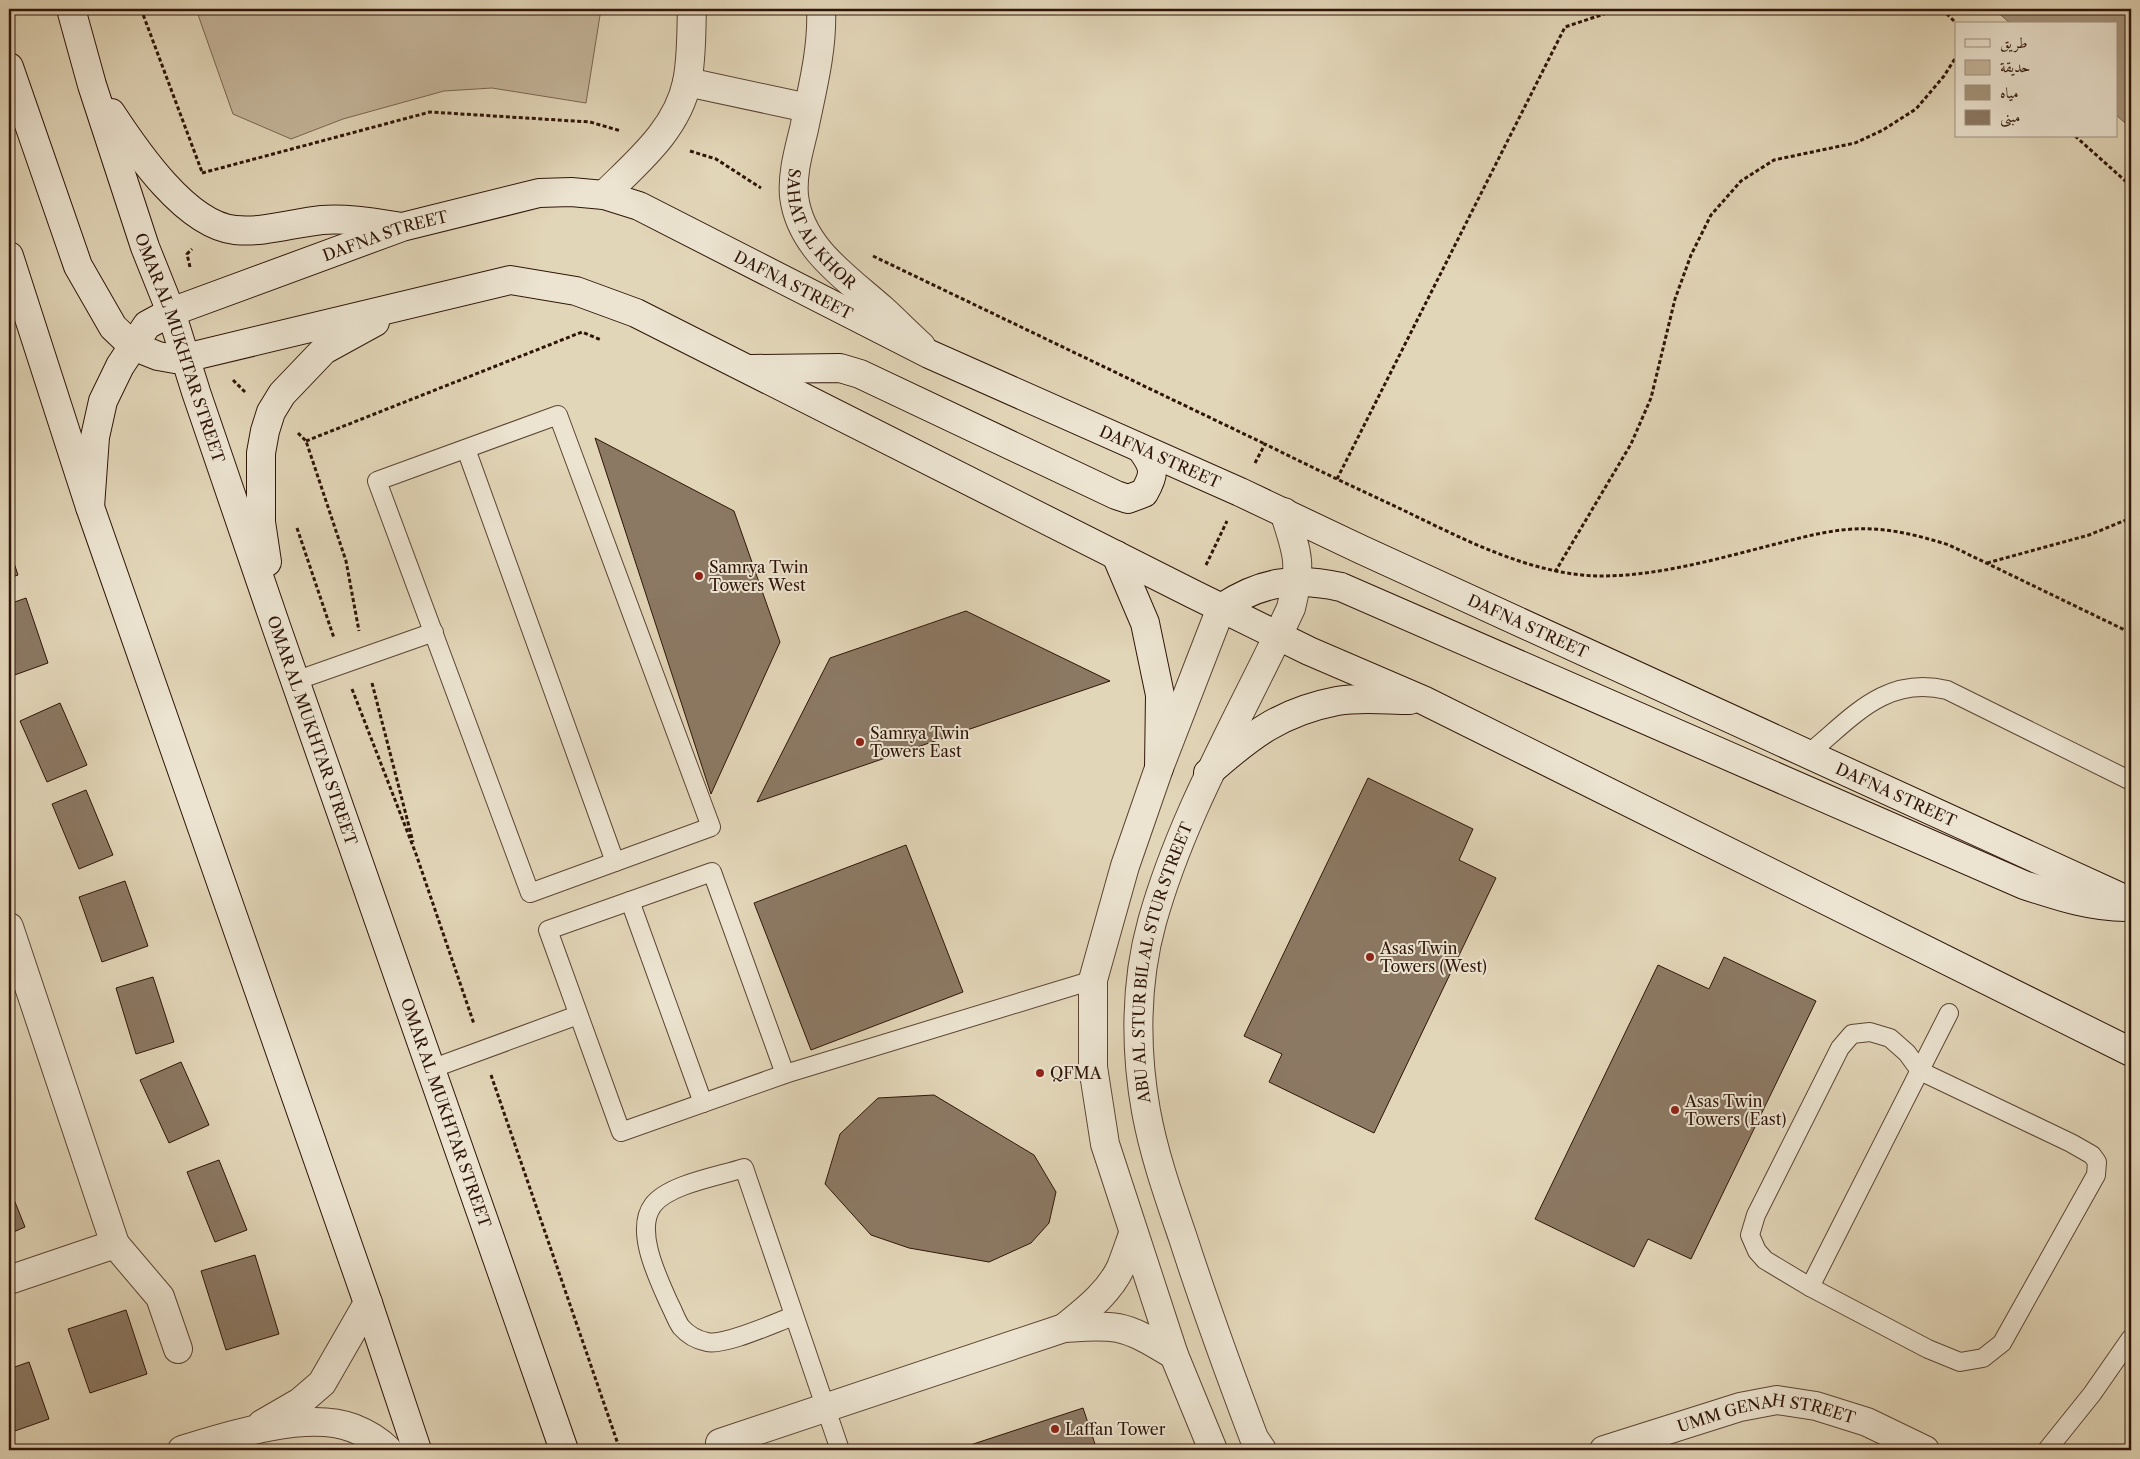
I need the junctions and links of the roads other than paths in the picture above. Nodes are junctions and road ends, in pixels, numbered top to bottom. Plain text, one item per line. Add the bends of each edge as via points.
1 (71, 9) edge
2 (692, 9) edge
3 (821, 9) edge
4 (9, 68) edge
5 (687, 82) junction
6 (92, 85) junction
7 (808, 108) junction
8 (604, 195) junction
9 (402, 227) junction
10 (9, 256) edge
11 (415, 303) junction
12 (171, 312) junction
13 (132, 346) junction
14 (930, 354) junction
15 (185, 358) junction
16 (748, 369) junction
17 (466, 449) junction
18 (1142, 450) junction
19 (90, 507) junction
20 (1284, 512) junction
21 (1116, 555) junction
22 (1298, 581) junction
23 (1221, 608) junction
24 (277, 629) junction
25 (434, 632) junction
26 (1278, 636) junction
27 (295, 681) junction
28 (1423, 700) junction
29 (1808, 754) junction
30 (1160, 768) junction
31 (1208, 774) junction
32 (2131, 781) edge
33 (615, 862) junction
34 (630, 901) junction
35 (2131, 902) edge
36 (2131, 907) edge
37 (9, 927) edge
38 (1093, 980) junction
39 (1949, 1013) dead end
40 (578, 1015) junction
41 (2131, 1052) edge
42 (431, 1069) junction
43 (1920, 1071) junction
44 (785, 1074) junction
45 (703, 1103) junction
46 (1133, 1234) junction
47 (115, 1244) junction
48 (9, 1280) edge
49 (1810, 1287) junction
50 (368, 1303) junction
51 (794, 1316) junction
52 (1064, 1328) junction
53 (2131, 1338) edge
54 (178, 1349) dead end
55 (1174, 1355) junction
56 (826, 1408) junction
57 (254, 1428) junction
58 (720, 1443) dead end
59 (182, 1450) edge
60 (388, 1450) edge
61 (416, 1450) edge
62 (564, 1450) edge
63 (840, 1450) edge
64 (1213, 1450) edge
65 (1262, 1450) edge
66 (1604, 1450) edge
67 (1925, 1450) edge
68 (2047, 1450) edge

1 - 6 main road, OMAR AL MUKHTAR STREET
2 - 5 main road
3 - 7 main road, SAHAT AL KHOR via 822,25
4 - 13 main road via 78,266 113,327
5 - 7 main road
5 - 8 main road via 679,107 662,135
6 - 9 main road via 133,146 162,181 200,216 214,223 233,230 322,220 364,221
6 - 12 main road, OMAR AL MUKHTAR STREET via 145,247
7 - 14 main road, SAHAT AL KHOR via 795,170 794,196 805,231 821,254
8 - 9 main road, DAFNA STREET via 539,193
8 - 14 main road, DAFNA STREET via 639,206
9 - 12 main road, DAFNA STREET
10 - 19 main road
11 - 15 main road
11 - 16 main road via 510,280 576,291 636,313
11 - 24 main road via 324,350 282,394 272,412 264,431 261,453 261,522
12 - 13 main road, DAFNA STREET via 147,325
12 - 15 main road, OMAR AL MUKHTAR STREET
13 - 15 main road via 158,356
13 - 19 main road, DAFNA STREET via 103,401 95,438
14 - 18 main road, DAFNA STREET
15 - 24 main road, OMAR AL MUKHTAR STREET
16 - 18 main road via 840,368 860,374 1128,499 1144,493 1153,478 1150,461
16 - 21 main road
17 - 25 lane via 378,481
17 - 33 lane
17 - 33 lane via 558,415 711,827
18 - 20 main road, DAFNA STREET
19 - 50 main road
20 - 22 main road, ABU AL STUR BIL AL STUR STREET via 1298,560
20 - 29 main road, DAFNA STREET
21 - 23 main road
21 - 30 main road via 1147,632 1160,695
22 - 23 main road via 1254,589
22 - 26 main road, ABU AL STUR BIL AL STUR STREET via 1291,608
22 - 36 main road via 1318,582 1360,594 2024,885 2069,900 2107,907
23 - 26 main road
23 - 30 main road
24 - 27 main road, OMAR AL MUKHTAR STREET
25 - 27 lane
25 - 33 lane via 530,893
26 - 28 main road
26 - 31 main road, ABU AL STUR BIL AL STUR STREET
27 - 42 main road, OMAR AL MUKHTAR STREET
28 - 31 main road via 1338,701 1301,711 1270,724 1238,746
28 - 41 main road
29 - 32 lane via 1881,696 1896,689 1930,686 1947,690
29 - 35 main road, DAFNA STREET
30 - 38 main road via 1125,866
31 - 65 main road, ABU AL STUR BIL AL STUR STREET via 1166,879 1152,924 1138,1016 1139,1052 1146,1111 1160,1167 1213,1330 1254,1438
34 - 40 lane via 548,930
34 - 44 lane via 712,872
34 - 45 lane
37 - 47 main road
38 - 44 lane
38 - 46 main road via 1093,1067 1105,1144
39 - 43 lane
40 - 42 lane
40 - 45 lane via 621,1132
42 - 62 main road, OMAR AL MUKHTAR STREET
43 - 49 lane
43 - 49 lane via 1890,1038 1877,1034 1852,1034 1840,1048 1756,1215 1750,1235 1765,1260
43 - 49 lane via 2092,1155 2097,1162 2090,1188 2002,1343 1983,1358 1960,1362
44 - 45 lane
46 - 52 main road via 1120,1270 1104,1292
46 - 55 main road
47 - 48 main road
47 - 54 main road via 160,1297
50 - 57 main road via 322,1383 300,1402
50 - 61 main road
51 - 51 lane via 744,1168 671,1190 653,1205 646,1222 653,1264 680,1326 693,1338 708,1342 726,1341
51 - 56 lane
52 - 55 main road via 1120,1328
52 - 56 main road
53 - 68 lane
55 - 64 main road
56 - 58 main road
56 - 63 lane
57 - 59 main road
57 - 60 main road via 320,1421 353,1427
66 - 67 main road, UMM GENAH STREET via 1740,1407 1777,1400 1816,1406 1867,1422

